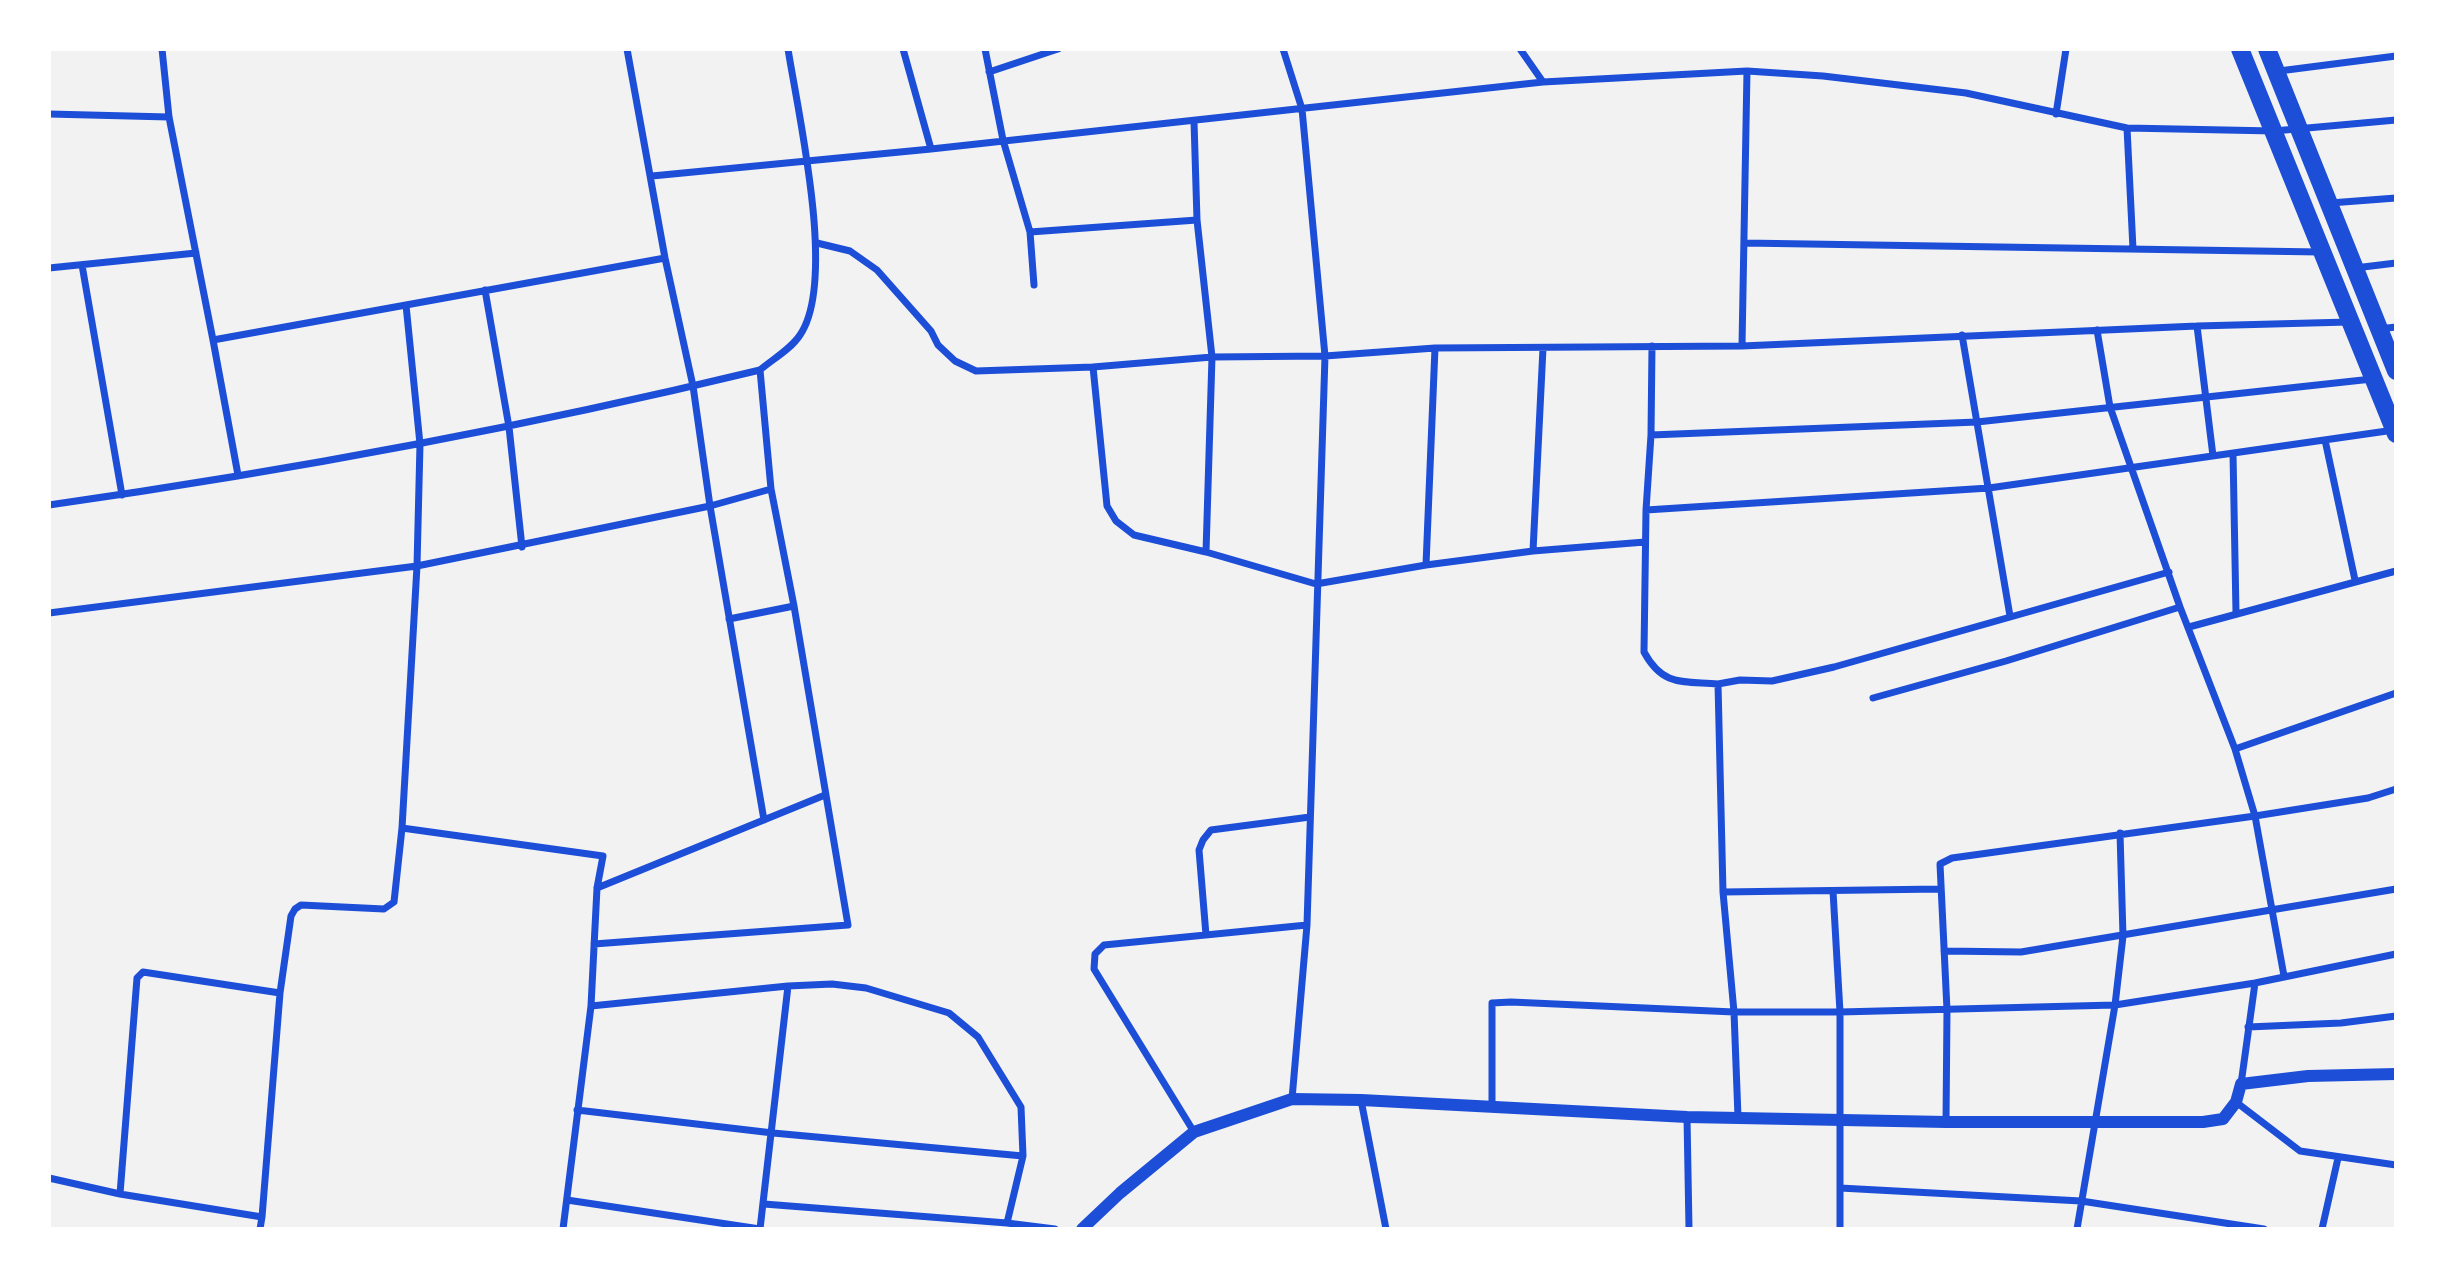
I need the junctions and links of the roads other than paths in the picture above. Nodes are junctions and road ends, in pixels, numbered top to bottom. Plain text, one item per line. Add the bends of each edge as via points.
1 (162, 49) edge
2 (627, 49) edge
3 (788, 49) edge
4 (903, 49) edge
5 (985, 49) edge
6 (1058, 49) edge
7 (1283, 49) edge
8 (1520, 49) edge
9 (2066, 49) edge
10 (2240, 49) edge
11 (2267, 49) edge
12 (2396, 56) edge
13 (1747, 71) junction
14 (2277, 71) junction
15 (989, 72) junction
16 (1543, 82) junction
17 (1302, 109) junction
18 (49, 114) edge
19 (2056, 114) junction
20 (169, 117) junction
21 (2396, 120) edge
22 (1194, 121) junction
23 (2127, 128) junction
24 (2300, 128) junction
25 (2274, 131) junction
26 (1003, 140) junction
27 (931, 149) junction
28 (806, 160) junction
29 (652, 176) junction
30 (2396, 198) edge
31 (2329, 203) junction
32 (1197, 220) junction
33 (1030, 232) junction
34 (817, 243) junction
35 (1744, 243) junction
36 (2133, 249) junction
37 (2321, 252) junction
38 (196, 253) junction
39 (665, 258) junction
40 (2396, 263) edge
41 (82, 265) junction
42 (49, 268) edge
43 (2354, 268) junction
44 (1034, 285) dead end
45 (485, 290) junction
46 (406, 305) junction
47 (2350, 322) junction
48 (2197, 326) junction
49 (2387, 329) edge
50 (2097, 330) junction
51 (1962, 335) junction
52 (213, 340) junction
53 (1652, 346) junction
54 (1742, 346) junction
55 (1435, 348) junction
56 (1543, 348) junction
57 (1325, 356) junction
58 (1212, 357) junction
59 (1093, 368) junction
60 (760, 370) junction
61 (2396, 372) edge
62 (2373, 379) junction
63 (693, 386) junction
64 (2206, 397) junction
65 (2110, 407) junction
66 (1976, 422) junction
67 (509, 427) junction
68 (2395, 432) edge
69 (1651, 435) junction
70 (2325, 440) junction
71 (420, 444) junction
72 (2233, 453) junction
73 (2213, 456) junction
74 (2132, 468) junction
75 (238, 475) junction
76 (1989, 488) junction
77 (771, 489) junction
78 (122, 495) junction
79 (49, 505) edge
80 (710, 506) junction
81 (1646, 510) junction
82 (1645, 542) junction
83 (522, 547) junction
84 (1533, 551) junction
85 (1206, 552) junction
86 (1426, 565) junction
87 (417, 566) junction
88 (2396, 571) edge
89 (2169, 572) junction
90 (2355, 580) junction
91 (1316, 584) junction
92 (793, 606) junction
93 (2180, 607) junction
94 (49, 613) edge
95 (2236, 613) junction
96 (2010, 616) junction
97 (729, 619) junction
98 (2189, 627) junction
99 (1718, 684) junction
100 (2396, 693) edge
101 (1873, 698) dead end
102 (2235, 749) junction
103 (2396, 789) edge
104 (825, 795) junction
105 (2255, 816) junction
106 (1310, 817) junction
107 (764, 820) junction
108 (402, 828) junction
109 (2120, 833) junction
110 (597, 888) junction
111 (1940, 889) junction
112 (2396, 889) edge
113 (1833, 891) junction
114 (1723, 892) junction
115 (2272, 911) junction
116 (1307, 925) junction
117 (1206, 935) junction
118 (2123, 936) junction
119 (594, 944) junction
120 (1944, 951) junction
121 (2396, 954) edge
122 (2284, 976) junction
123 (2255, 983) junction
124 (788, 986) junction
125 (280, 993) junction
126 (2115, 1004) junction
127 (591, 1006) junction
128 (1947, 1010) junction
129 (1734, 1012) junction
130 (1840, 1012) junction
131 (2396, 1016) edge
132 (2248, 1027) junction
133 (2396, 1074) edge
134 (2241, 1084) junction
135 (1292, 1099) junction
136 (1362, 1100) junction
137 (2236, 1102) junction
138 (1492, 1108) junction
139 (577, 1110) junction
140 (1687, 1117) junction
141 (1738, 1118) junction
142 (1841, 1119) junction
143 (1946, 1122) junction
144 (2094, 1123) junction
145 (1194, 1132) junction
146 (773, 1133) junction
147 (1023, 1156) junction
148 (2338, 1158) junction
149 (2396, 1166) edge
150 (49, 1178) edge
151 (1840, 1188) junction
152 (120, 1194) junction
153 (567, 1200) junction
154 (2081, 1201) junction
155 (764, 1203) junction
156 (262, 1217) junction
157 (1007, 1223) junction
158 (260, 1229) edge
159 (563, 1229) edge
160 (760, 1229) edge
161 (1055, 1229) edge
162 (1082, 1229) edge
163 (1386, 1229) edge
164 (1689, 1229) edge
165 (1840, 1229) edge
166 (2077, 1229) edge
167 (2264, 1229) edge
168 (2322, 1229) edge

1 - 20 street
2 - 29 street
3 - 28 street
4 - 27 street
5 - 15 street
6 - 15 street
7 - 17 street
8 - 16 street
9 - 19 street
10 - 25 main road
11 - 14 main road
12 - 14 street
13 - 16 street
13 - 19 street via 1939,90
13 - 35 street
14 - 24 main road
15 - 26 street
16 - 17 street
17 - 22 street
17 - 57 street
18 - 20 street
19 - 23 street
20 - 38 street
21 - 24 street
22 - 26 street
22 - 32 street
23 - 25 street
23 - 36 street
24 - 25 street
24 - 31 main road
25 - 37 main road
26 - 27 street
26 - 33 street
27 - 28 street
28 - 29 street
28 - 34 street
29 - 39 street
30 - 31 street
31 - 43 main road
32 - 33 street
32 - 58 street
33 - 44 street
34 - 59 street via 850,251 877,270 938,345 955,361 976,371
34 - 60 street via 807,323 800,336
35 - 36 street
35 - 54 street
36 - 37 street
37 - 47 main road
38 - 41 street
38 - 52 street
39 - 45 street
39 - 63 street
40 - 43 street
41 - 42 street
41 - 78 street
43 - 49 main road
45 - 46 street
45 - 67 street
46 - 52 street
46 - 71 street
47 - 48 street
47 - 62 main road
48 - 50 street
48 - 64 street
49 - 61 main road
50 - 51 street
50 - 65 street
51 - 54 street
51 - 66 street
52 - 75 street
53 - 54 street
53 - 56 street
53 - 69 street
55 - 56 street
55 - 57 street
55 - 86 street
56 - 84 street
57 - 58 street
57 - 91 street
58 - 59 street
58 - 85 street
59 - 85 street via 1107,506 1116,521 1134,535
60 - 63 street
60 - 77 street
62 - 64 street
62 - 68 main road
63 - 67 street
63 - 80 street
64 - 65 street
64 - 73 street
65 - 66 street
65 - 74 street
66 - 69 street
66 - 76 street
67 - 71 street
67 - 83 street
68 - 70 street
69 - 81 street
70 - 72 street
70 - 90 street
71 - 75 street
71 - 87 street
72 - 73 street
72 - 95 street
73 - 74 street
74 - 76 street
74 - 89 street
75 - 78 street
76 - 81 street
76 - 96 street
77 - 80 street
77 - 92 street
78 - 79 street
80 - 83 street
80 - 97 street
81 - 82 street
82 - 84 street
82 - 99 street via 1644,652 1653,668 1670,680
83 - 87 street
84 - 86 street
85 - 91 street
86 - 91 street
87 - 94 street
87 - 108 street
88 - 90 street
89 - 93 street
89 - 96 street
90 - 95 street
91 - 106 street
92 - 97 street
92 - 104 street
93 - 98 street
93 - 101 street
95 - 98 street
96 - 99 street via 1834,667 1772,681
97 - 107 street
98 - 102 street
99 - 114 street
100 - 102 street
102 - 105 street
103 - 105 street via 2368,798
104 - 107 street
104 - 119 street via 848,925
105 - 109 street
105 - 115 street
106 - 116 street
106 - 117 street via 1211,830 1199,850
107 - 110 street
108 - 110 street via 604,856
108 - 125 street via 390,907 301,905 295,909
109 - 111 street via 1952,858 1940,864
109 - 118 street
110 - 119 street
111 - 113 street
111 - 120 street
112 - 115 street
113 - 114 street
113 - 130 street
114 - 129 street
115 - 118 street
115 - 122 street
116 - 117 street
116 - 135 street
117 - 145 street via 1104,945 1096,954 1094,969
118 - 120 street via 2021,952
118 - 126 street
119 - 127 street
120 - 128 street
121 - 122 street
122 - 123 street
123 - 126 street
123 - 132 street
124 - 127 street
124 - 146 street
124 - 147 street via 866,988 949,1013 978,1037 1021,1107
125 - 152 street via 143,972 137,978
125 - 156 street
126 - 128 street
126 - 144 street
127 - 139 street
128 - 130 street
128 - 143 street
129 - 130 street
129 - 138 street via 1492,1003
129 - 141 street
130 - 142 street
131 - 132 street via 2341,1024
132 - 134 street
133 - 134 street via 2308,1076
134 - 137 street
135 - 136 street
135 - 145 street
136 - 138 street
136 - 163 street
137 - 144 street via 2223,1119 2203,1122
137 - 148 street via 2300,1151
138 - 140 street
139 - 146 street
139 - 153 street
140 - 141 street
140 - 164 street
141 - 142 street
142 - 143 street
142 - 151 street
143 - 144 street
144 - 154 street
145 - 162 street
146 - 147 street
146 - 155 street
147 - 157 street
148 - 149 street
148 - 168 street
150 - 152 street
151 - 154 street
151 - 165 street
152 - 156 street
153 - 159 street
153 - 160 street
154 - 166 street
154 - 167 street
155 - 157 street
155 - 160 street
156 - 158 street
157 - 161 street

